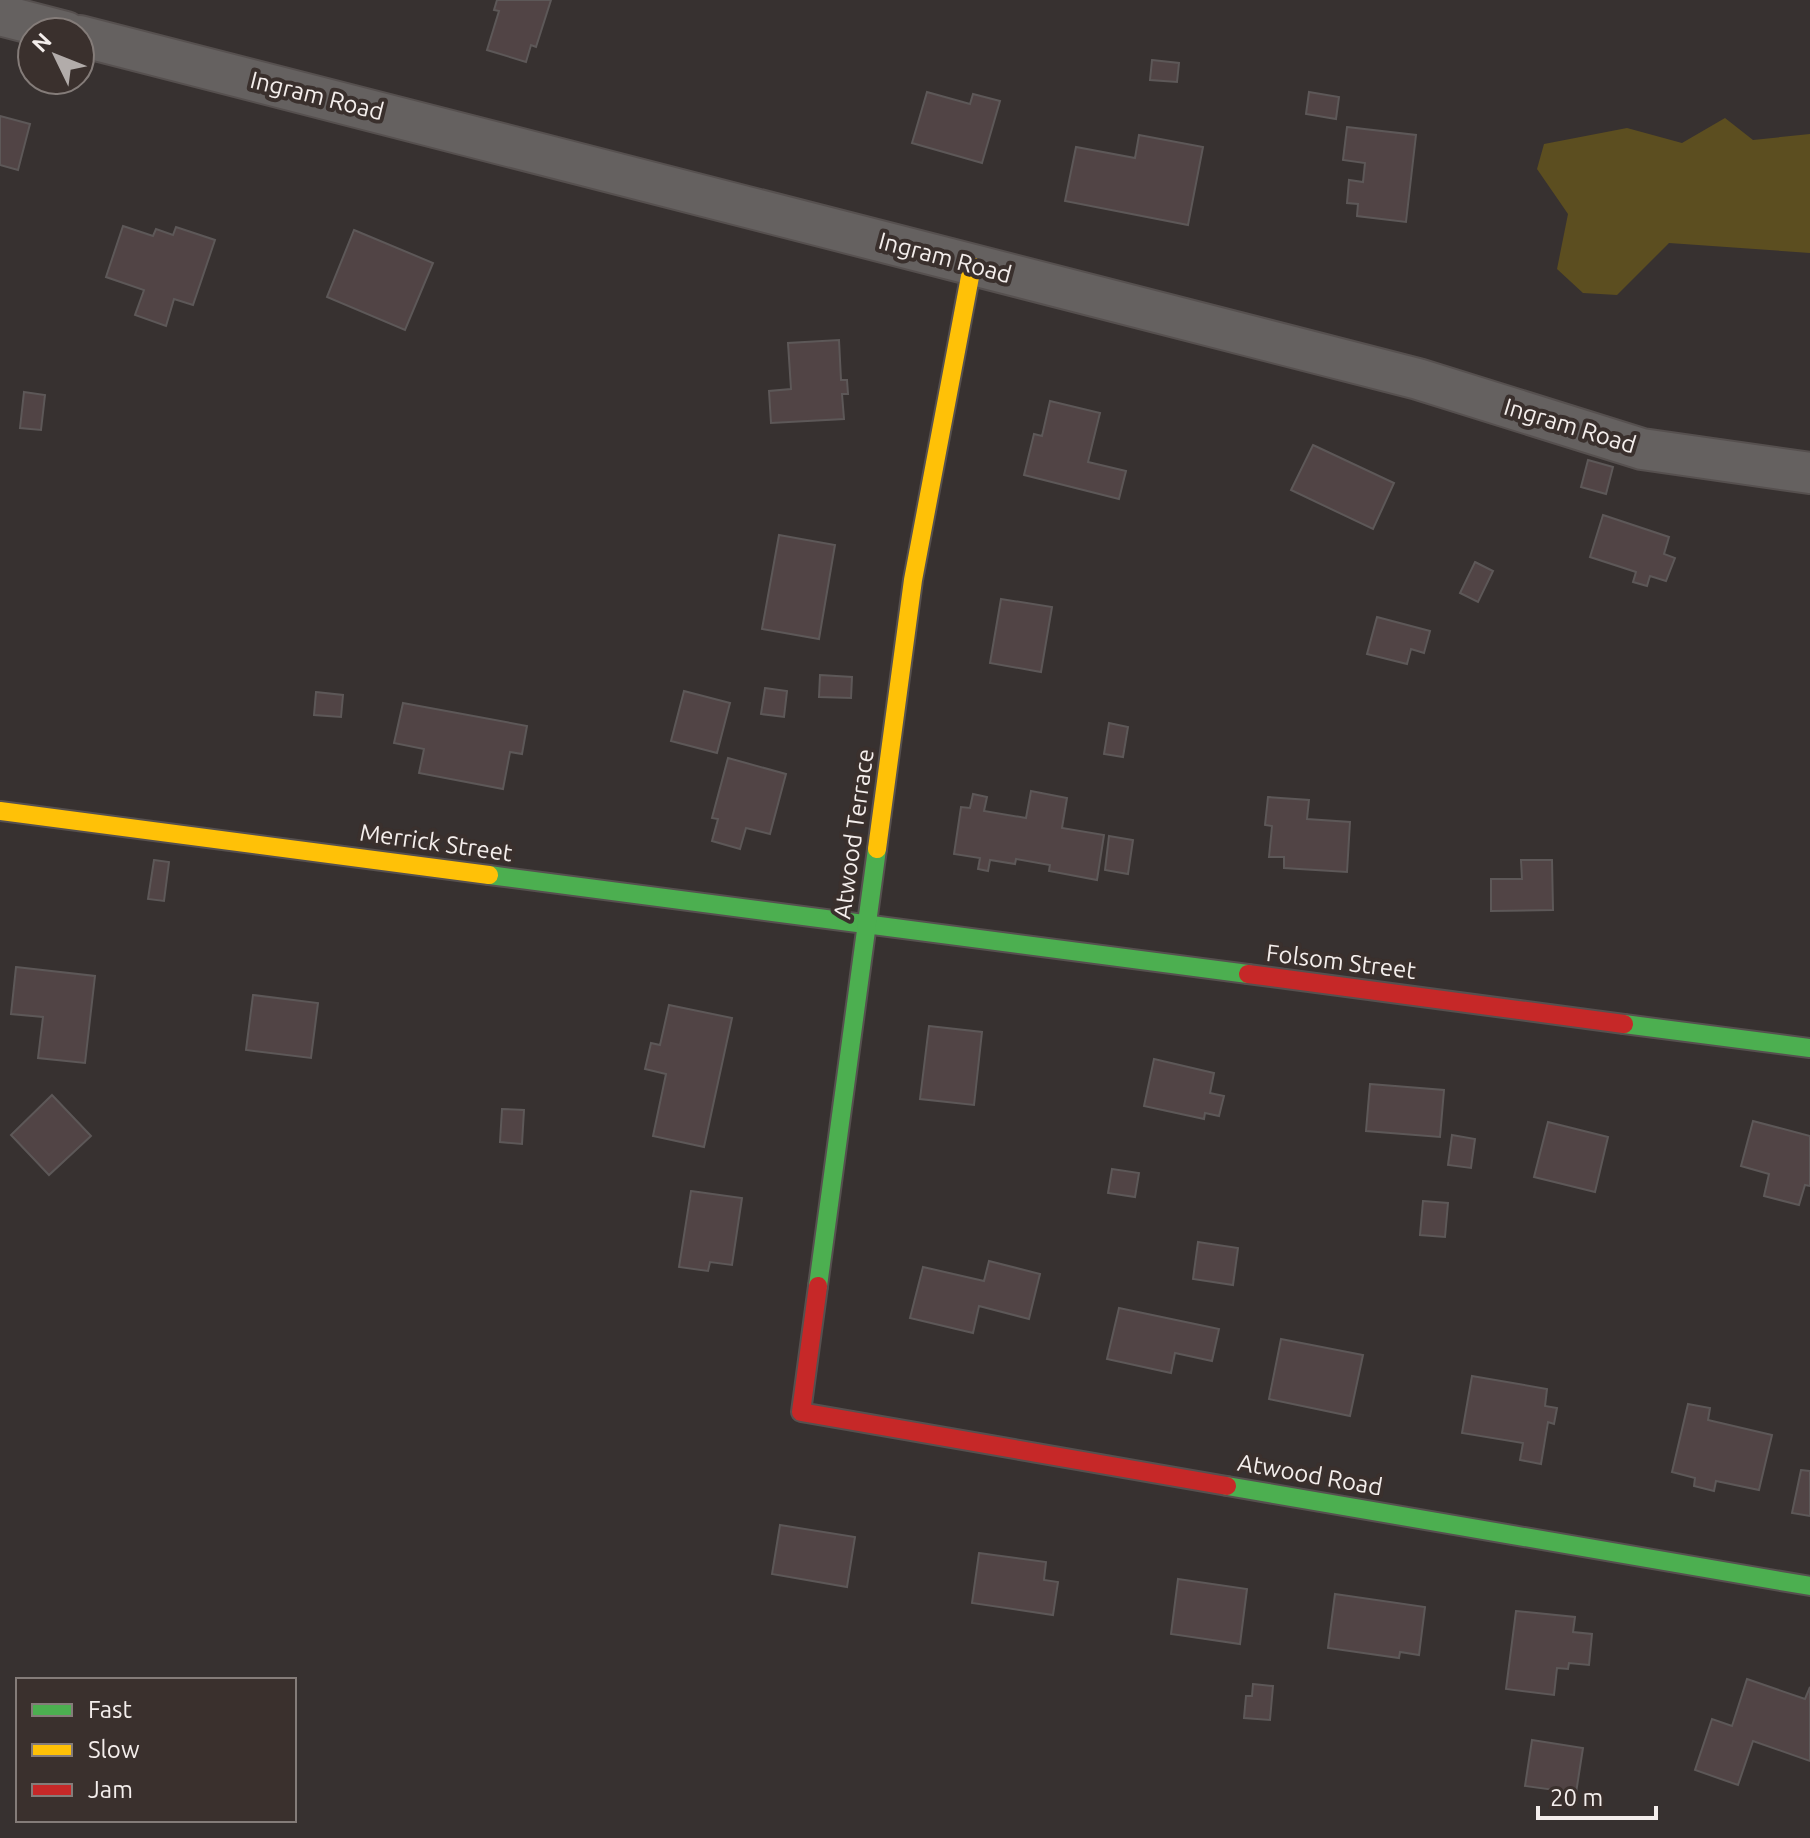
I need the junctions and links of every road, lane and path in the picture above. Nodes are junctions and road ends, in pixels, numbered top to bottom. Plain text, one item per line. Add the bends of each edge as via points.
1 (96, 40) edge
2 (972, 266) junction
3 (1810, 473) edge
4 (0, 811) edge
5 (865, 925) junction
6 (1810, 1048) edge
7 (801, 1412) joint
8 (1810, 1586) edge

1 - 2 street, Ingram Road
2 - 3 street, Ingram Road via 1418,379 1642,449
2 - 5 street, Atwood Terrace via 913,580
4 - 5 street, Merrick Street
5 - 6 street, Folsom Street
5 - 7 street, Atwood Terrace
7 - 8 street, Atwood Road

